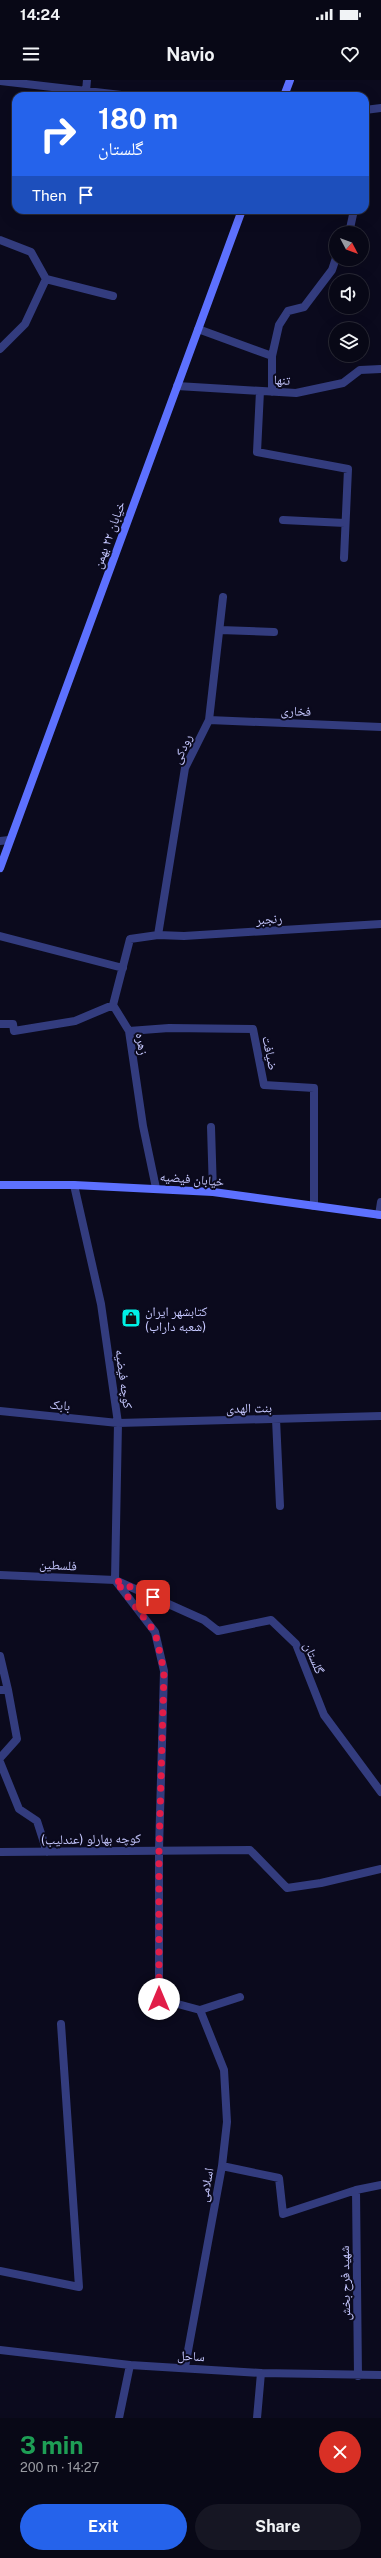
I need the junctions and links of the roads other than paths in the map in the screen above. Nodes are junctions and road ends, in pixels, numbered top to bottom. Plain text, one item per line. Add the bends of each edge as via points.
1 (86, 80) edge
2 (290, 80) edge
3 (0, 81) edge
4 (86, 91) junction
5 (71, 92) edge
6 (82, 92) edge
7 (95, 92) edge
8 (286, 92) edge
9 (381, 108) edge
10 (369, 110) edge
11 (241, 214) edge
12 (353, 214) edge
13 (351, 226) edge
14 (0, 240) edge
15 (333, 266) edge
16 (46, 279) junction
17 (113, 296) dead end
18 (198, 329) junction
19 (0, 349) edge
20 (272, 356) junction
21 (381, 369) edge
22 (177, 386) junction
23 (260, 391) junction
24 (272, 392) junction
25 (283, 520) dead end
26 (345, 523) junction
27 (344, 558) dead end
28 (223, 597) dead end
29 (220, 630) junction
30 (274, 632) dead end
31 (209, 720) junction
32 (381, 727) edge
33 (9, 840) junction
34 (0, 842) edge
35 (0, 868) edge
36 (381, 924) edge
37 (158, 935) junction
38 (0, 936) edge
39 (123, 968) junction
40 (113, 1005) junction
41 (0, 1024) edge
42 (129, 1031) junction
43 (211, 1127) dead end
44 (0, 1185) edge
45 (74, 1185) junction
46 (156, 1188) junction
47 (213, 1192) junction
48 (381, 1202) edge
49 (314, 1206) junction
50 (380, 1215) edge
51 (0, 1411) edge
52 (381, 1416) edge
53 (276, 1419) junction
54 (118, 1423) junction
55 (280, 1506) dead end
56 (0, 1575) edge
57 (115, 1580) junction
58 (0, 1656) edge
59 (4, 1690) edge
60 (0, 1758) edge
61 (0, 1762) edge
62 (381, 1792) edge
63 (159, 1850) junction
64 (0, 1852) edge
65 (47, 1852) junction
66 (381, 1869) edge
67 (240, 1997) dead end
68 (200, 2010) junction
69 (61, 2024) dead end
70 (222, 2166) junction
71 (381, 2185) edge
72 (356, 2190) junction
73 (0, 2271) edge
74 (0, 2350) edge
75 (130, 2365) junction
76 (185, 2367) junction
77 (261, 2373) junction
78 (358, 2376) junction
79 (381, 2376) edge
80 (119, 2418) edge
81 (257, 2418) edge

1 - 4 street
2 - 8 main road
3 - 5 street
4 - 6 street
4 - 7 street
9 - 10 street
11 - 18 main road, خیابان ۲۲ بهمن
12 - 13 street
14 - 16 street via 30,252
15 - 20 street via 304,307 288,311 279,325
16 - 17 street
16 - 19 street via 25,324
18 - 20 street
18 - 22 main road, خیابان ۲۲ بهمن
20 - 24 street
21 - 24 street, تنها via 360,370 343,383 296,393
22 - 23 street, تنها
22 - 33 main road, خیابان ۲۲ بهمن
23 - 24 street, تنها
23 - 26 street via 257,452 348,469
25 - 26 street
26 - 27 street
28 - 29 street, رودکی
29 - 30 street
29 - 31 street, رودکی
31 - 32 street, فخاری
31 - 37 street, رودکی via 185,768
33 - 34 street
33 - 35 main road, خیابان ۲۲ بهمن
36 - 37 street, رنجبر via 184,936
37 - 39 street, رنجبر via 130,939
38 - 39 street
39 - 40 street
40 - 41 street via 75,1021 14,1031 13,1024
40 - 42 street, زهره
42 - 46 street, زهره via 143,1126
42 - 49 street, ضیافت via 169,1028 253,1029 264,1085 314,1088
43 - 47 street
44 - 45 main road, خیابان فیضیه
45 - 46 main road, خیابان فیضیه
45 - 54 street, کوچه فیضیه via 102,1304
46 - 47 main road, خیابان فیضیه
47 - 49 main road, خیابان فیضیه
48 - 50 street
49 - 50 main road, خیابان فیضیه
51 - 54 street, بابک
52 - 53 street, بنت الهدی
53 - 54 street, بنت الهدی
53 - 55 street
54 - 57 street, کوچه فیضیه
56 - 57 street, فلسطین
57 - 62 street, گلستان via 204,1620 218,1631 271,1620 296,1644 324,1715
57 - 63 street via 155,1632 164,1671
58 - 59 street
59 - 60 street via 17,1739
61 - 65 street via 19,1809 37,1821
63 - 65 street, کوچه بهارلو (عندلیب)
63 - 66 street, کوچه بهارلو (عندلیب) via 250,1850 287,1888
63 - 68 street via 159,1999
64 - 65 street, کوچه بهارلو (عندلیب)
67 - 68 street
68 - 70 street, اسلامی via 224,2070 227,2122
69 - 73 street via 79,2287
70 - 72 street via 279,2178 283,2214
70 - 76 street, اسلامی
71 - 72 street
72 - 78 street, شهيد فرح بخش
74 - 75 street, ساحل
75 - 76 street, ساحل
75 - 80 street
76 - 77 street, ساحل
77 - 78 street, ساحل
77 - 81 street
78 - 79 street, ساحل

